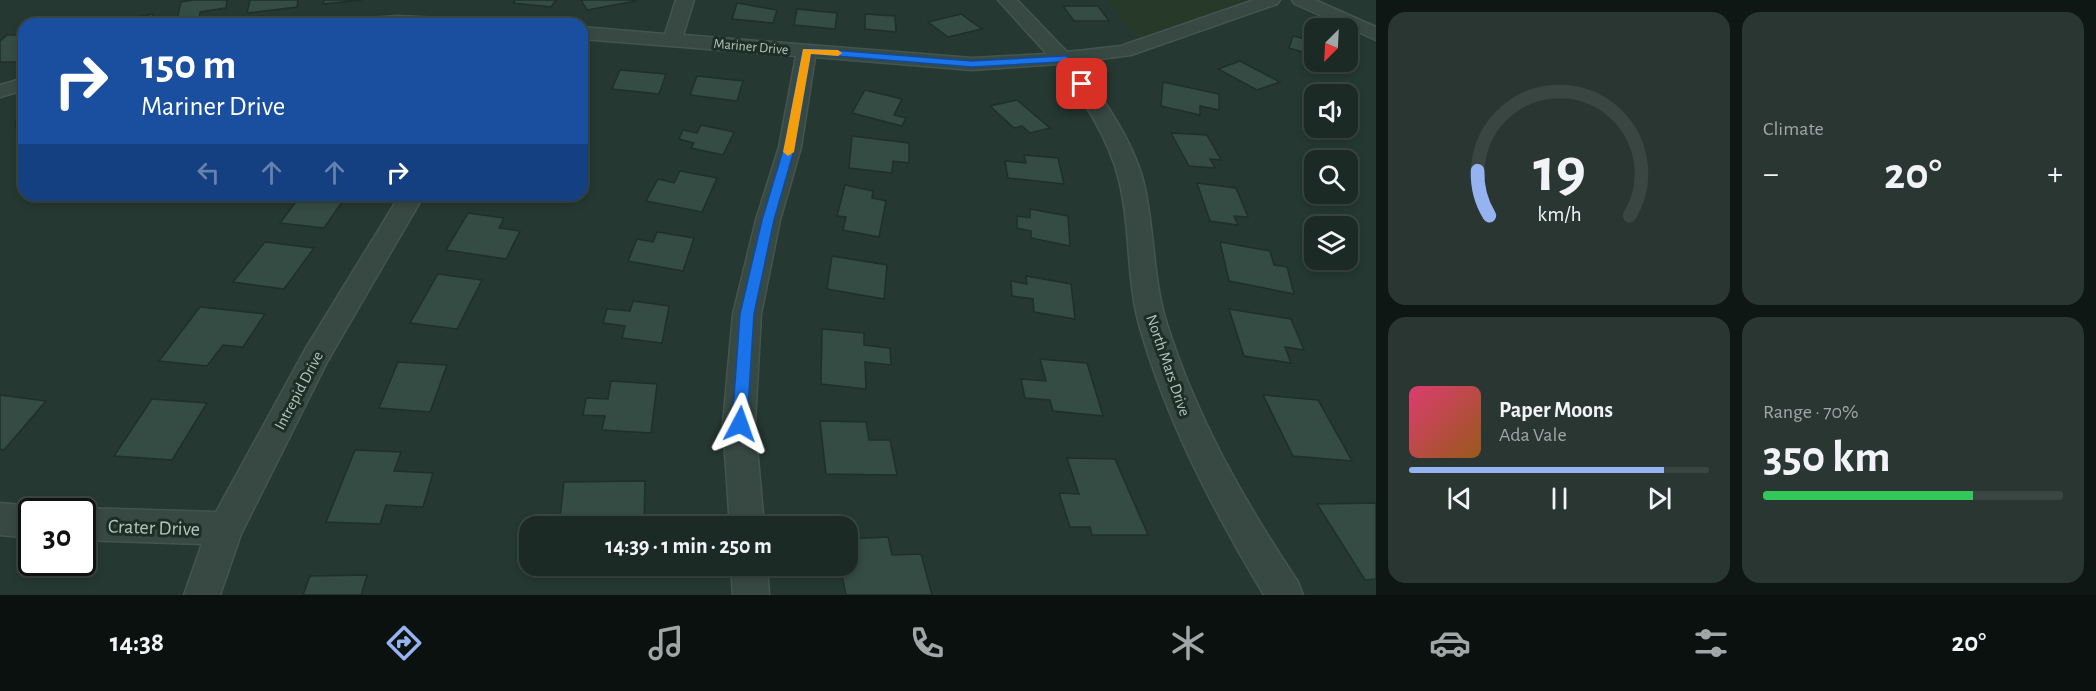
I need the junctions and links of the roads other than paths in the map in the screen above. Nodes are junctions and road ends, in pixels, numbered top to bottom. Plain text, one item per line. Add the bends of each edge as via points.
1 (685, 0) edge
2 (1006, 0) edge
3 (1271, 0) edge
4 (1301, 0) edge
5 (588, 33) edge
6 (1376, 34) edge
7 (672, 40) junction
8 (807, 51) junction
9 (1063, 58) junction
10 (18, 86) edge
11 (0, 91) edge
12 (408, 201) edge
13 (746, 516) edge
14 (0, 519) edge
15 (18, 521) edge
16 (96, 524) edge
17 (225, 529) junction
18 (750, 576) edge
19 (202, 595) edge
20 (751, 595) edge
21 (1285, 595) edge

1 - 7 street
2 - 9 street, North Mars Drive
3 - 9 street, Mariner Drive via 1142,46
4 - 6 street
5 - 7 street, Mariner Drive
7 - 8 street, Mariner Drive
8 - 9 street, Mariner Drive via 972,64
8 - 13 street via 790,147 768,220 747,314 740,424
9 - 21 street, North Mars Drive via 1092,97 1131,179 1152,322 1192,433 1239,522
10 - 11 street
12 - 17 street, Intrepid Drive via 316,356
14 - 15 street
16 - 17 street, Crater Drive
17 - 19 street, Intrepid Drive
18 - 20 street

